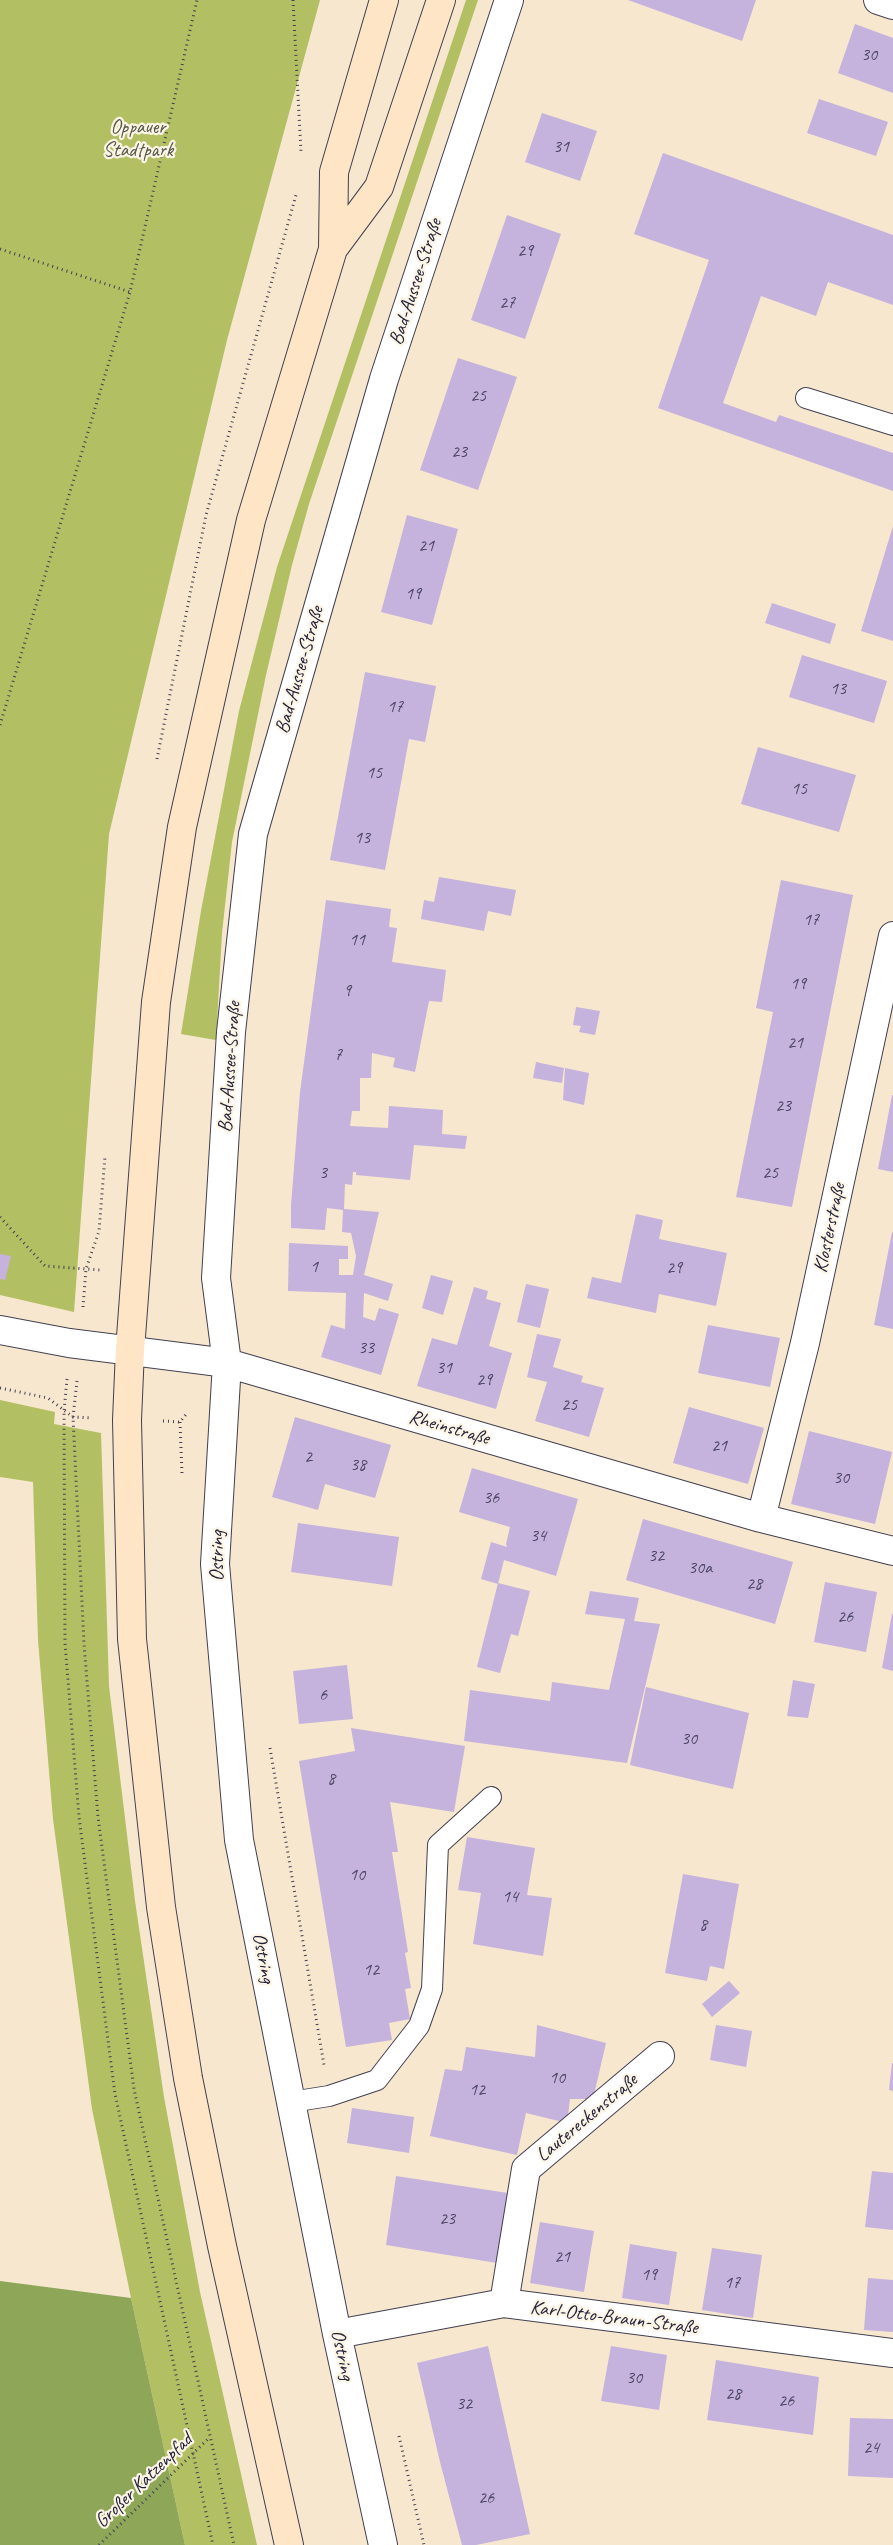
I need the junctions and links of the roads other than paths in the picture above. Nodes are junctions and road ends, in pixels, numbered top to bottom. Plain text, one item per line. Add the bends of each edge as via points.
1 (384, 0) edge
2 (441, 0) edge
3 (508, 0) edge
4 (878, 0) edge
5 (893, 5) edge
6 (333, 249) junction
7 (806, 398) dead end
8 (893, 425) edge
9 (893, 936) edge
10 (0, 1330) edge
11 (130, 1350) junction
12 (227, 1363) junction
13 (761, 1518) junction
14 (893, 1551) edge
15 (491, 1797) dead end
16 (660, 2056) dead end
17 (291, 2102) junction
18 (504, 2303) junction
19 (337, 2334) junction
20 (893, 2353) edge
21 (289, 2545) edge
22 (383, 2545) edge

1 - 6 street via 334,172
2 - 6 street via 379,187
3 - 12 street, Bad-Aussee-Straße via 384,379 253,834 231,1032 216,1278
4 - 5 street
6 - 11 street via 251,520 182,827 156,1002
7 - 8 lane
9 - 13 street, Klosterstraße via 805,1343
10 - 11 street, Rheinstraße
11 - 12 street, Rheinstraße
11 - 21 street via 126,1442 132,1639 161,1906 190,2088
12 - 13 street, Rheinstraße
12 - 17 street, Ostring via 215,1564 239,1840
13 - 14 street, Rheinstraße
15 - 17 lane via 438,1845 432,1989 419,2026 377,2080 329,2096
16 - 18 street, Lautereckenstraße via 526,2169
17 - 19 street, Ostring
18 - 19 street, Karl-Otto-Braun-Straße
18 - 20 street, Karl-Otto-Braun-Straße
19 - 22 street, Ostring

